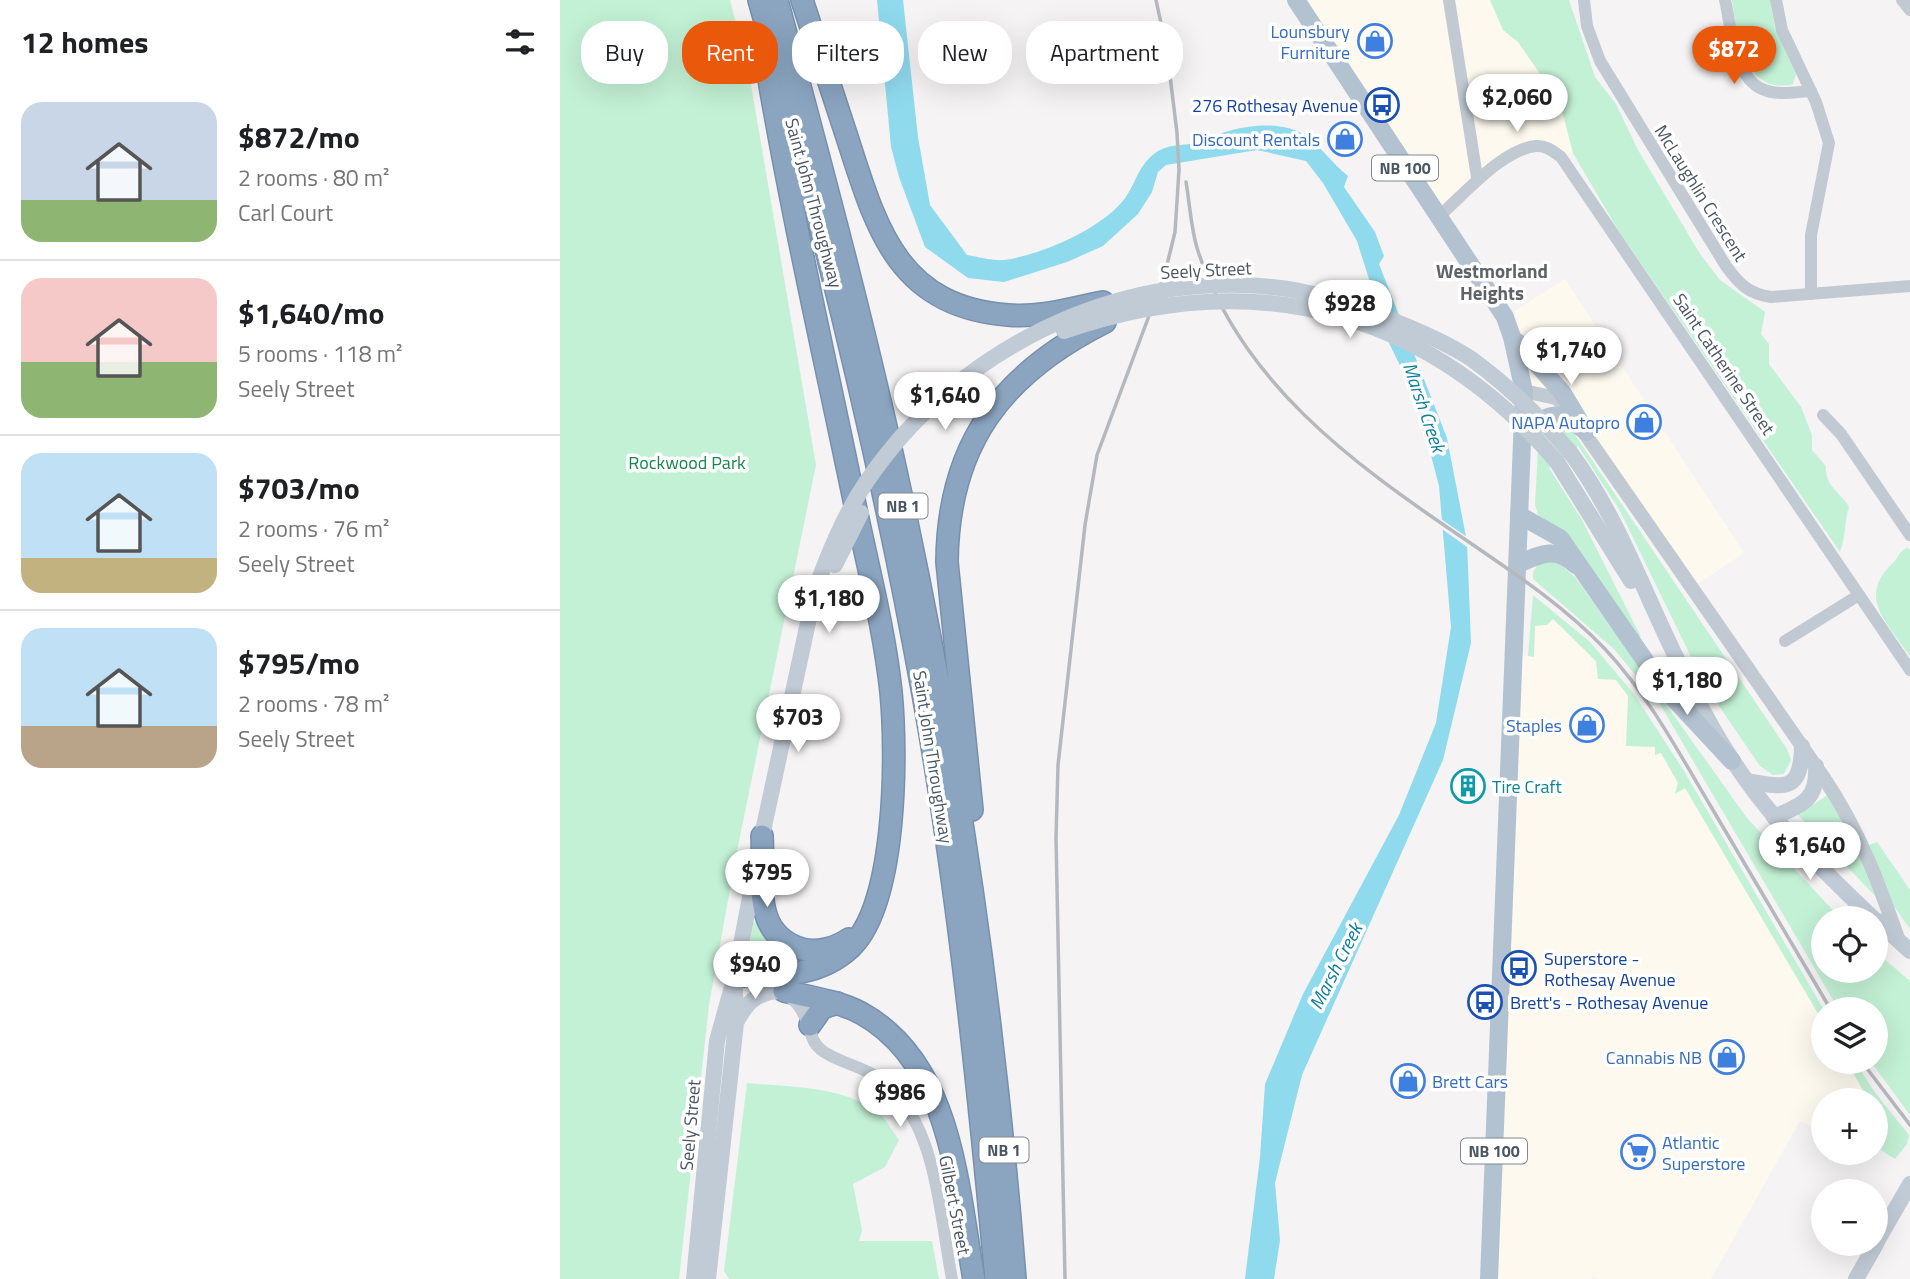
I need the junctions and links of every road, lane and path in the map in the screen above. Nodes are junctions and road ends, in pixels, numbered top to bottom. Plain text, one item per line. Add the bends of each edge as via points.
1 (756, 0) edge
2 (777, 0) edge
3 (802, 0) edge
4 (1296, 0) edge
5 (1449, 0) edge
6 (1584, 0) edge
7 (1725, 0) edge
8 (1776, 0) edge
9 (1902, 0) edge
10 (1910, 10) edge
11 (1811, 91) junction
12 (1477, 177) junction
13 (1438, 217) junction
14 (1910, 286) edge
15 (1811, 294) junction
16 (1116, 309) junction
17 (1513, 337) junction
18 (1524, 391) junction
19 (1823, 415) dead end
20 (1586, 432) junction
21 (1522, 443) junction
22 (1519, 515) junction
23 (1910, 536) edge
24 (1518, 564) junction
25 (1584, 573) junction
26 (1859, 595) junction
27 (1785, 641) dead end
28 (1910, 670) edge
29 (1802, 746) junction
30 (1732, 761) junction
31 (1816, 766) junction
32 (1747, 781) junction
33 (1774, 817) junction
34 (762, 836) junction
35 (1860, 906) edge
36 (865, 927) junction
37 (1888, 932) edge
38 (1904, 946) edge
39 (735, 976) junction
40 (784, 991) junction
41 (837, 1003) junction
42 (991, 1021) junction
43 (736, 1023) junction
44 (810, 1025) junction
45 (1910, 1184) edge
46 (1888, 1223) edge
47 (1869, 1256) edge
48 (694, 1279) edge
49 (708, 1279) edge
50 (952, 1279) edge
51 (974, 1279) edge
52 (996, 1279) edge
53 (1015, 1279) edge
54 (1489, 1279) edge
55 (1856, 1279) edge

1 - 36 highway via 891,691 894,735 887,851 878,898
1 - 52 highway, Saint John Throughway / NB 1 via 860,386 919,670 971,1023
2 - 42 highway, Saint John Throughway / NB 1 via 898,480 941,702
3 - 16 highway, bridge via 872,216 895,257 912,275 965,307 1010,316
4 - 13 main road, NB 100
5 - 12 street
6 - 15 street, McLaughlin Crescent via 1590,37 1615,89 1733,275 1760,295
7 - 11 street via 1738,55 1752,82 1772,92
8 - 11 street via 1785,38
9 - 10 street
11 - 15 street via 1829,148 1810,241
12 - 13 street
12 - 26 street, Saint Catherine Street via 1536,146 1561,157
13 - 17 main road, NB 100 via 1505,317
14 - 15 street, McLaughlin Crescent
16 - 30 main road, Seely Street, bridge via 1229,300 1276,303 1326,313 1403,340 1460,372 1563,457 1605,502 1676,656
16 - 34 main road, Seely Street, bridge via 1010,358 941,411 898,457 868,499 820,592 799,664
16 - 42 highway, bridge via 1046,355 1015,383 980,426 959,471 947,528 949,604
17 - 18 main road, NB 100
17 - 20 main road via 1562,392
18 - 20 street via 1556,398
18 - 21 main road, NB 100
19 - 23 street via 1841,434
20 - 21 main road via 1556,414 1541,419
20 - 29 street
21 - 22 main road, NB 100
22 - 24 main road, NB 100
22 - 25 main road via 1560,538
24 - 25 main road via 1554,552
24 - 54 main road, NB 100
25 - 30 main road via 1664,688
26 - 27 street
26 - 28 street, Saint Catherine Street
29 - 31 street
29 - 32 main road via 1801,772 1791,783
30 - 32 main road, Seely Street
31 - 33 main road via 1812,795
31 - 38 street via 1859,835
32 - 33 main road, Seely Street
33 - 35 main road, Seely Street
34 - 36 highway via 760,897 777,935 807,950 827,949
34 - 39 main road, Seely Street
36 - 39 highway via 841,955 807,972
37 - 38 main road, Seely Street
39 - 40 main road
39 - 43 main road, Seely Street
39 - 48 main road, Seely Street via 717,1041
40 - 41 highway
40 - 43 main road via 752,999
40 - 44 main road via 798,1000
41 - 44 highway via 822,1008
41 - 51 highway via 894,1037 920,1067 933,1093 954,1171
42 - 53 highway, Saint John Throughway / NB 1
43 - 49 main road, Seely Street
44 - 50 street, Gilbert Street via 818,1049 876,1077 912,1114 928,1157
45 - 46 main road
47 - 55 main road

